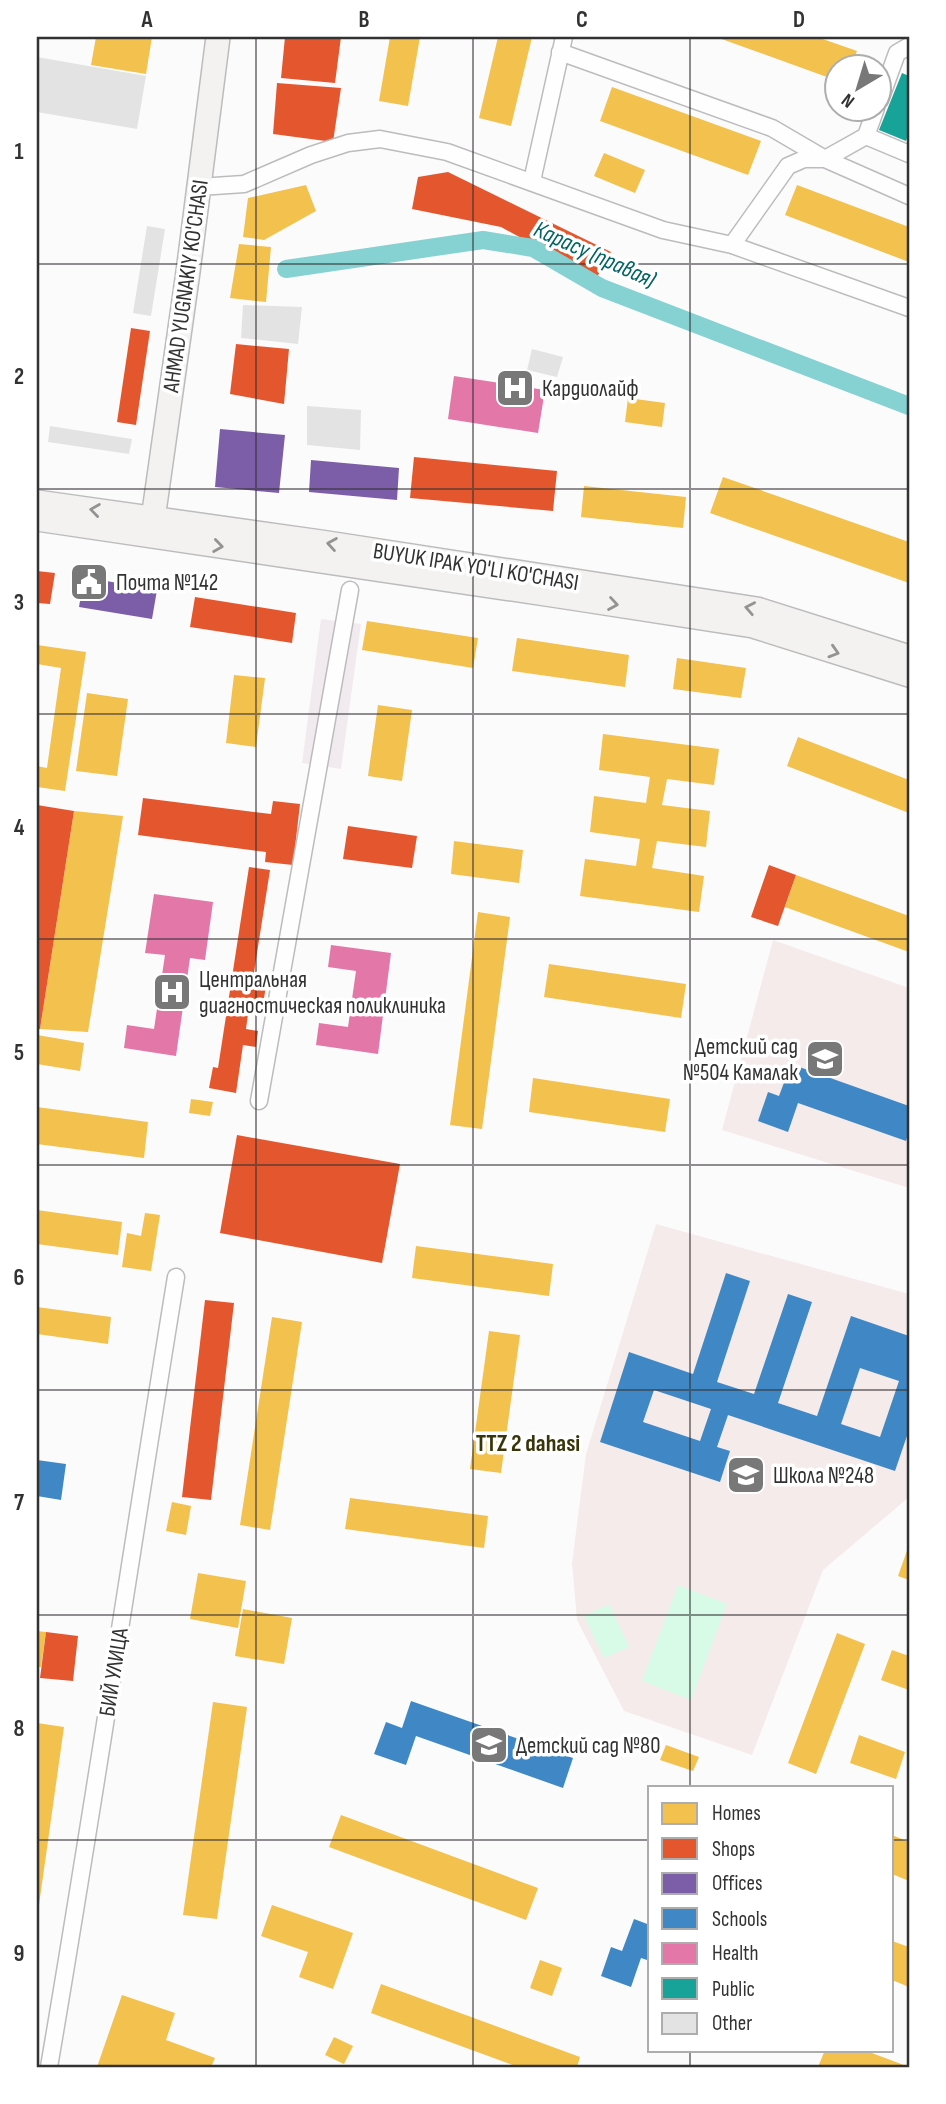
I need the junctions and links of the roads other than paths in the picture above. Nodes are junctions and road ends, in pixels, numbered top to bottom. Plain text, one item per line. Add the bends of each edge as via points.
1 (218, 37) edge
2 (562, 44) edge
3 (909, 46) edge
4 (894, 61) edge
5 (871, 122) edge
6 (866, 136) junction
7 (909, 154) edge
8 (825, 159) junction
9 (532, 181) junction
10 (199, 187) junction
11 (909, 196) edge
12 (732, 245) junction
13 (909, 308) edge
14 (37, 502) edge
15 (37, 519) edge
16 (152, 527) junction
17 (350, 590) dead end
18 (909, 657) edge
19 (909, 675) edge
20 (259, 1101) dead end
21 (176, 1277) dead end
22 (49, 2067) edge

1 - 10 main road, AHMAD YUGNAKIY KO'CHASI
2 - 8 street via 772,128
2 - 9 street
3 - 4 street via 897,53
5 - 6 street
6 - 7 street
6 - 8 street
8 - 11 street
8 - 12 street via 804,159 788,166
9 - 10 street via 447,152 380,139 311,155 244,184
9 - 12 street via 663,230
10 - 16 main road, AHMAD YUGNAKIY KO'CHASI
12 - 13 street
16 -> 14 main road, BUYUK IPAK YO'LI KO'CHASI
15 - 16 main road
18 -> 16 main road, BUYUK IPAK YO'LI KO'CHASI via 757,609
16 -> 19 main road, BUYUK IPAK YO'LI KO'CHASI via 753,626
17 - 20 street
21 - 22 street, БИЙ УЛИЦА

